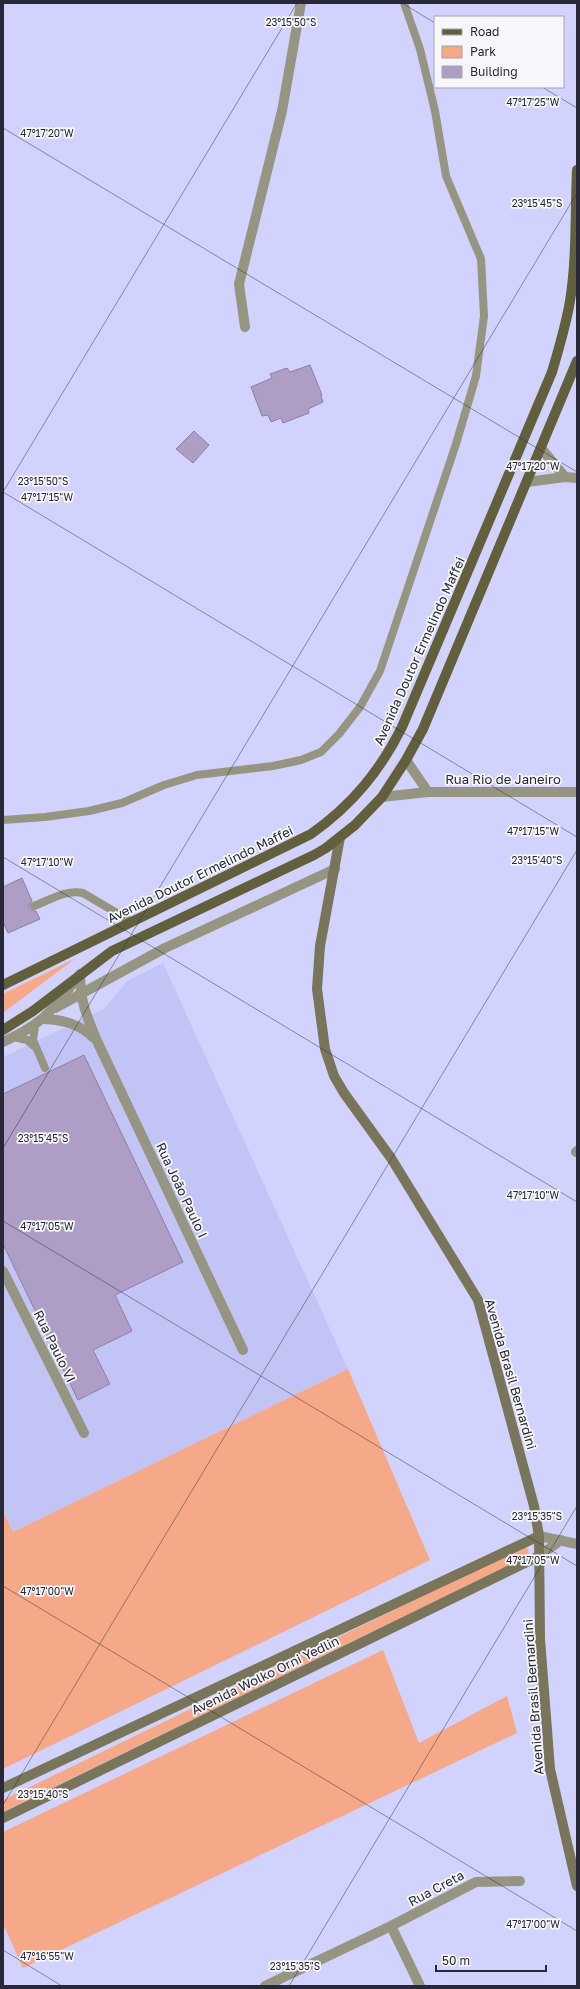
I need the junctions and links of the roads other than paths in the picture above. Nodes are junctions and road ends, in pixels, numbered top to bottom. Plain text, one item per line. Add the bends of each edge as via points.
1 (301, 3) edge
2 (404, 3) edge
3 (577, 170) edge
4 (245, 328) dead end
5 (577, 361) edge
6 (541, 448) junction
7 (565, 477) junction
8 (577, 478) edge
9 (527, 482) junction
10 (406, 760) junction
11 (428, 792) junction
12 (577, 792) edge
13 (382, 797) junction
14 (3, 820) edge
15 (340, 837) junction
16 (335, 869) junction
17 (34, 906) dead end
18 (132, 922) junction
19 (80, 974) junction
20 (3, 985) edge
21 (80, 994) junction
22 (55, 1008) junction
23 (44, 1019) junction
24 (35, 1026) junction
25 (3, 1030) edge
26 (14, 1037) junction
27 (97, 1041) junction
28 (3, 1042) edge
29 (35, 1048) junction
30 (45, 1068) dead end
31 (3, 1271) edge
32 (243, 1350) dead end
33 (84, 1433) dead end
34 (539, 1536) junction
35 (561, 1540) junction
36 (577, 1544) edge
37 (539, 1556) junction
38 (3, 1788) edge
39 (3, 1818) edge
40 (520, 1881) dead end
41 (577, 1886) edge
42 (391, 1926) junction
43 (265, 1986) edge
44 (420, 1986) edge

1 - 4 street via 282,111 239,284
2 - 14 lane via 420,49 446,176 481,259 484,316 476,376 380,671 360,707 339,734 321,752 301,760 197,775 164,785 122,803 89,811
3 - 18 main road, Avenida Doutor Ermelindo Maffei via 573,281 566,324 554,365 391,749 355,797 331,820 311,834
5 - 6 main road
6 - 7 street
6 - 9 main road
7 - 8 street
7 - 9 street
9 - 10 main road via 423,729
10 - 11 street, Rua Rio de Janeiro
10 - 13 main road
11 - 12 street, Rua Rio de Janeiro
11 - 13 street, Rua Rio de Janeiro
13 - 15 main road
15 - 16 street, Avenida Brasil Bernardini
15 - 19 main road via 314,856 112,952
16 - 21 street via 165,948
16 - 34 street, Avenida Brasil Bernardini via 320,946 318,989 321,1023 329,1063 344,1094 391,1158 478,1300 534,1506
17 - 18 lane via 76,891
18 - 20 main road, Avenida Doutor Ermelindo Maffei
19 - 21 street, Rua João Paulo I
19 - 22 street
19 - 25 main road via 33,1011
21 - 22 street
21 - 27 street, Rua João Paulo I
22 - 23 street
23 - 24 street
23 - 27 street, Rua João Paulo I via 76,1024
24 - 26 street
24 - 29 lane
26 - 28 street
26 - 29 lane via 27,1040
27 - 32 street, Rua João Paulo I
29 - 30 lane
31 - 33 street, Rua Paulo VI
34 - 35 street
34 - 37 street, Avenida Brasil Bernardini
34 - 38 street, Avenida Wolko Orni Yedlin
35 - 36 street
35 - 37 street
37 - 39 street, Avenida Wolko Orni Yedlin
37 - 41 street, Avenida Brasil Bernardini via 540,1639 550,1769
40 - 42 street, Rua Creta via 476,1882
42 - 43 street, Rua Creta
42 - 44 street

